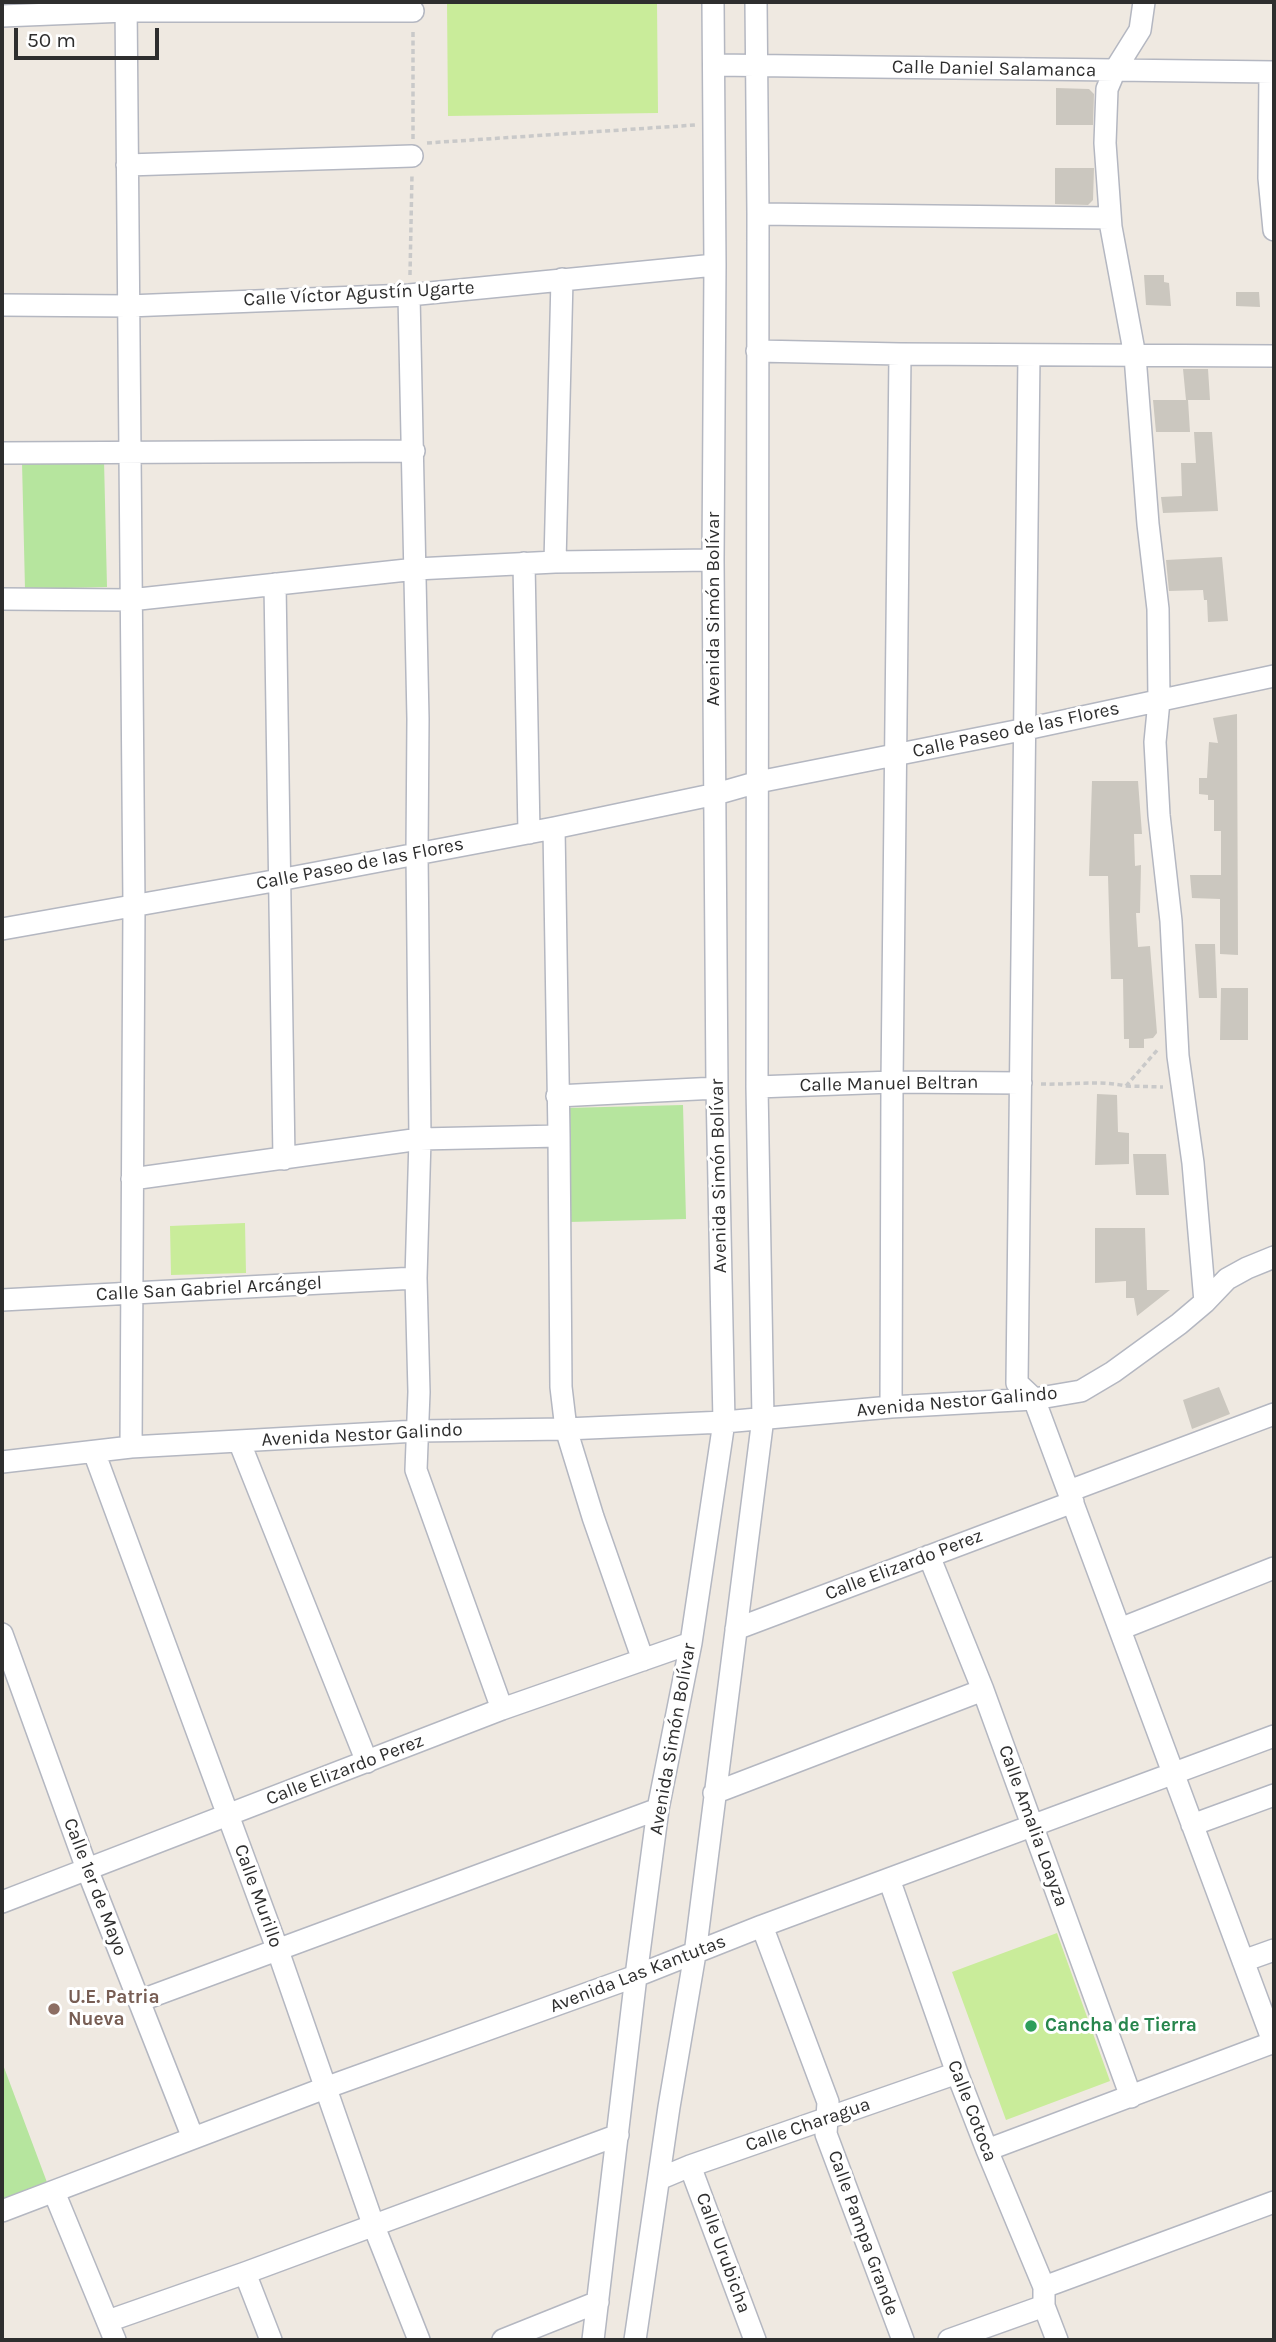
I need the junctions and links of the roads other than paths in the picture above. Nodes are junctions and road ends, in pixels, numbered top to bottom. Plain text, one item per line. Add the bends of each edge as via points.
1 (713, 2) edge
2 (756, 2) edge
3 (1144, 2) edge
4 (126, 6) edge
5 (413, 10) dead end
6 (2, 16) edge
7 (715, 65) junction
8 (757, 65) junction
9 (1115, 70) junction
10 (1272, 72) edge
11 (419, 149) road end
12 (127, 165) junction
13 (758, 214) junction
14 (1110, 218) junction
15 (1274, 230) edge
16 (715, 265) junction
17 (562, 279) junction
18 (409, 295) junction
19 (2, 305) edge
20 (128, 306) junction
21 (757, 351) junction
22 (900, 354) junction
23 (1029, 355) junction
24 (1135, 356) junction
25 (1274, 356) edge
26 (129, 451) junction
27 (414, 451) junction
28 (2, 453) edge
29 (713, 559) junction
30 (555, 562) junction
31 (524, 563) junction
32 (416, 569) junction
33 (275, 584) junction
34 (2, 598) edge
35 (130, 600) junction
36 (1274, 676) edge
37 (1159, 701) junction
38 (1026, 730) junction
39 (895, 756) junction
40 (758, 782) junction
41 (716, 794) junction
42 (554, 828) junction
43 (529, 832) junction
44 (417, 853) junction
45 (279, 880) junction
46 (134, 905) junction
47 (2, 929) edge
48 (892, 1082) junction
49 (1021, 1083) junction
50 (757, 1087) junction
51 (716, 1088) junction
52 (557, 1096) junction
53 (559, 1136) junction
54 (420, 1139) junction
55 (284, 1159) junction
56 (132, 1179) junction
57 (1274, 1257) edge
58 (416, 1278) junction
59 (132, 1293) junction
60 (2, 1300) edge
61 (1205, 1302) junction
62 (1034, 1399) junction
63 (891, 1407) junction
64 (1274, 1414) edge
65 (763, 1418) junction
66 (724, 1422) junction
67 (566, 1429) junction
68 (417, 1431) junction
69 (239, 1441) junction
70 (131, 1447) junction
71 (94, 1452) junction
72 (2, 1462) edge
73 (1071, 1496) junction
74 (929, 1556) junction
75 (1274, 1568) edge
76 (736, 1629) junction
77 (1120, 1629) junction
78 (2, 1634) edge
79 (691, 1643) junction
80 (643, 1660) junction
81 (983, 1690) junction
82 (502, 1709) junction
83 (1274, 1736) edge
84 (367, 1762) junction
85 (1173, 1775) junction
86 (714, 1793) junction
87 (1274, 1794) edge
88 (658, 1810) junction
89 (228, 1815) junction
90 (1033, 1825) junction
91 (1192, 1825) junction
92 (87, 1869) junction
93 (889, 1879) junction
94 (2, 1902) edge
95 (762, 1926) junction
96 (277, 1948) junction
97 (1274, 1950) edge
98 (695, 1954) junction
99 (1243, 1961) junction
100 (635, 1976) junction
101 (139, 2001) junction
102 (1274, 2043) edge
103 (957, 2073) junction
104 (325, 2088) junction
105 (1131, 2097) junction
106 (828, 2118) junction
107 (618, 2135) junction
108 (192, 2138) junction
109 (987, 2150) junction
110 (690, 2166) junction
111 (659, 2179) junction
112 (54, 2192) junction
113 (1274, 2202) edge
114 (2, 2211) edge
115 (373, 2224) junction
116 (245, 2273) junction
117 (1044, 2296) junction
118 (598, 2302) junction
119 (111, 2331) edge
120 (271, 2340) edge
121 (419, 2340) edge
122 (503, 2340) edge
123 (593, 2340) edge
124 (635, 2340) edge
125 (755, 2340) edge
126 (903, 2340) edge
127 (949, 2340) edge
128 (1057, 2340) edge

1 - 7 street, Avenida Simón Bolívar
2 - 8 street, Avenida Simón Bolívar
3 - 9 street via 1140,30
4 - 5 street
4 - 6 street
4 - 12 street
7 - 8 street, Calle Daniel Salamanca
7 - 16 street, Avenida Simón Bolívar
8 - 9 street, Calle Daniel Salamanca
8 - 13 street, Avenida Simón Bolívar
9 - 10 street, Calle Daniel Salamanca
9 - 14 street via 1105,113
10 - 15 street via 1269,178
11 - 12 street
12 - 20 street
13 - 14 street
13 - 21 street, Avenida Simón Bolívar
14 - 24 street
16 - 17 street, Calle Víctor Agustín Ugarte
16 - 29 street, Avenida Simón Bolívar
17 - 18 street, Calle Víctor Agustín Ugarte
17 - 30 street
18 - 20 street, Calle Víctor Agustín Ugarte
18 - 27 street
19 - 20 street, Calle Víctor Agustín Ugarte
20 - 26 street
21 - 22 street
21 - 40 street, Avenida Simón Bolívar
22 - 23 street
22 - 39 street
23 - 24 street
23 - 38 street
24 - 25 street
24 - 37 street via 1158,609
26 - 27 street
26 - 28 street
26 - 35 street
27 - 32 street
29 - 30 street
29 - 41 street, Avenida Simón Bolívar
30 - 31 street
31 - 32 street
31 - 43 street
32 - 33 street
32 - 44 street
33 - 35 street
33 - 45 street
34 - 35 street
35 - 46 street
36 - 37 street, Calle Paseo de las Flores
37 - 38 street, Calle Paseo de las Flores
37 - 61 street via 1156,776
38 - 39 street, Calle Paseo de las Flores
38 - 49 street
39 - 40 street, Calle Paseo de las Flores
39 - 48 street
40 - 41 street, Calle Paseo de las Flores
40 - 50 street, Avenida Simón Bolívar
41 - 42 street, Calle Paseo de las Flores
41 - 51 street, Avenida Simón Bolívar
42 - 43 street, Calle Paseo de las Flores
42 - 52 street
43 - 44 street, Calle Paseo de las Flores
44 - 45 street, Calle Paseo de las Flores
44 - 54 street
45 - 46 street, Calle Paseo de las Flores
45 - 55 street
46 - 47 street, Calle Paseo de las Flores
46 - 56 street
48 - 49 street, Calle Manuel Beltran
48 - 50 street, Calle Manuel Beltran
48 - 63 street
49 - 62 street via 1017,1383
50 - 65 street, Avenida Simón Bolívar
51 - 52 street
51 - 66 street, Avenida Simón Bolívar
52 - 53 street
53 - 54 street
53 - 67 street via 561,1387
54 - 55 street
54 - 58 street
55 - 56 street
56 - 59 street
57 - 61 street, Avenida Nestor Galindo via 1227,1279
58 - 59 street, Calle San Gabriel Arcángel
58 - 68 street
59 - 60 street, Calle San Gabriel Arcángel
59 - 70 street
61 - 62 street, Avenida Nestor Galindo via 1144,1351 1081,1391
62 - 63 street, Avenida Nestor Galindo
62 - 73 street
63 - 65 street, Avenida Nestor Galindo
64 - 73 street, Calle Elizardo Perez
65 - 66 street, Avenida Nestor Galindo
65 - 76 street, Avenida Simón Bolívar
66 - 67 street, Avenida Nestor Galindo
66 - 79 street, Avenida Simón Bolívar
67 - 68 street, Avenida Nestor Galindo
67 - 80 street
68 - 69 street, Avenida Nestor Galindo
68 - 82 street via 416,1470
69 - 70 street, Avenida Nestor Galindo
69 - 84 street
70 - 71 street, Avenida Nestor Galindo
71 - 72 street, Avenida Nestor Galindo
71 - 89 street, Calle Murillo
73 - 74 street, Calle Elizardo Perez
73 - 77 street
74 - 76 street, Calle Elizardo Perez
74 - 81 street, Calle Amalia Loayza
75 - 77 street
76 - 86 street, Avenida Simón Bolívar
77 - 85 street
78 - 92 street, Calle 1er de Mayo
79 - 80 street, Calle Elizardo Perez
79 - 88 street, Avenida Simón Bolívar
80 - 82 street, Calle Elizardo Perez
81 - 86 street
81 - 90 street, Calle Amalia Loayza
82 - 84 street, Calle Elizardo Perez
83 - 85 street, Avenida Las Kantutas
84 - 89 street, Calle Elizardo Perez
85 - 90 street, Avenida Las Kantutas
85 - 91 street
86 - 98 street, Avenida Simón Bolívar
87 - 91 street
88 - 96 street
88 - 100 street, Avenida Simón Bolívar
89 - 92 street, Calle Elizardo Perez
89 - 96 street, Calle Murillo
90 - 93 street, Avenida Las Kantutas
90 - 105 street, Calle Amalia Loayza
91 - 99 street
92 - 94 street, Calle Elizardo Perez
92 - 101 street, Calle 1er de Mayo
93 - 95 street, Avenida Las Kantutas
93 - 103 street, Calle Cotoca
95 - 98 street, Avenida Las Kantutas
95 - 106 street, Calle Pampa Grande via 828,2102
96 - 101 street
96 - 104 street, Calle Murillo
97 - 99 street
98 - 100 street, Avenida Las Kantutas
98 - 111 street, Avenida Simón Bolívar
99 - 102 street
100 - 104 street, Avenida Las Kantutas
100 - 107 street, Avenida Simón Bolívar
101 - 108 street, Calle 1er de Mayo
102 - 105 street
103 - 106 street, Calle Charagua
103 - 109 street, Calle Cotoca
104 - 108 street, Avenida Las Kantutas
104 - 115 street, Calle Murillo
105 - 109 street
106 - 110 street, Calle Charagua
106 - 126 street, Calle Pampa Grande via 826,2134
107 - 115 street
107 - 118 street, Avenida Simón Bolívar
108 - 112 street, Avenida Las Kantutas
109 - 117 street, Calle Cotoca
110 - 111 street, Calle Charagua
110 - 125 street, Calle Urubicha
111 - 124 street, Avenida Simón Bolívar
112 - 114 street, Avenida Las Kantutas
112 - 119 street
113 - 117 street
115 - 116 street
115 - 121 street, Calle Murillo
116 - 119 street
116 - 120 street
117 - 127 street
117 - 128 street, Calle Cotoca
118 - 122 street
118 - 123 street, Avenida Simón Bolívar

